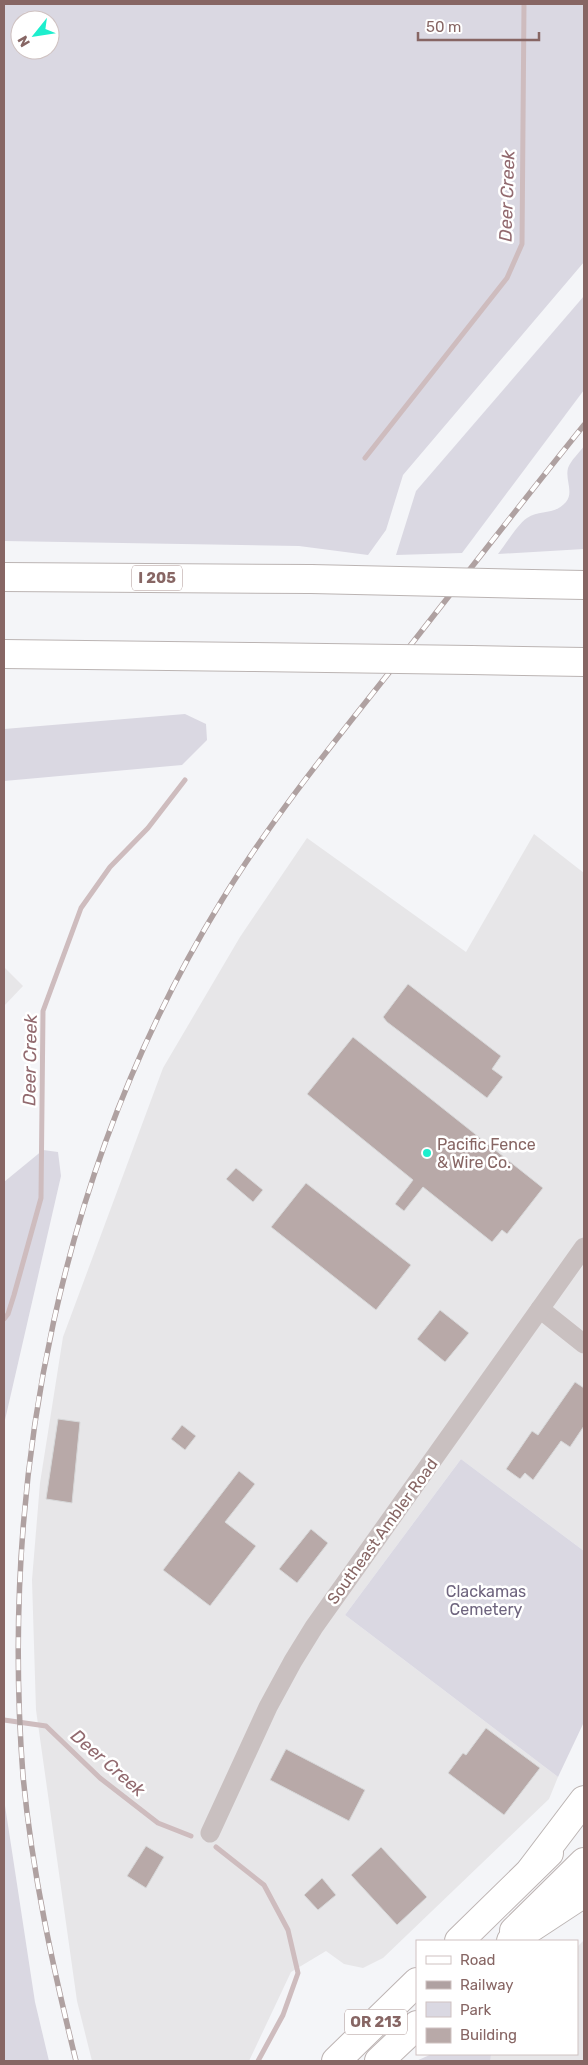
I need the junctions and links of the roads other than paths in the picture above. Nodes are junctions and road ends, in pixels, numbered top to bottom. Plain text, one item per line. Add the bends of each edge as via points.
1 (4, 577) edge
2 (584, 585) edge
3 (4, 654) edge
4 (584, 662) edge
5 (584, 1247) edge
6 (540, 1309) junction
7 (584, 1344) edge
8 (584, 1800) edge
9 (584, 1817) edge
10 (210, 1833) dead end
11 (584, 1862) edge
12 (532, 1870) junction
13 (584, 1892) edge
14 (460, 1940) edge
15 (505, 1940) edge
16 (512, 1940) edge
17 (416, 1983) edge
18 (416, 2026) edge
19 (336, 2061) edge
20 (379, 2061) edge

1 - 2 main road, I 205, bridge
3 - 4 main road, bridge
5 - 6 street, Southeast Ambler Road
6 - 7 street
6 - 10 street, Southeast Ambler Road via 302,1646 268,1707
8 - 12 main road
9 - 12 main road
11 - 15 main road
12 - 14 main road
13 - 16 main road
17 - 19 main road, OR 213
18 - 20 main road, OR 213

